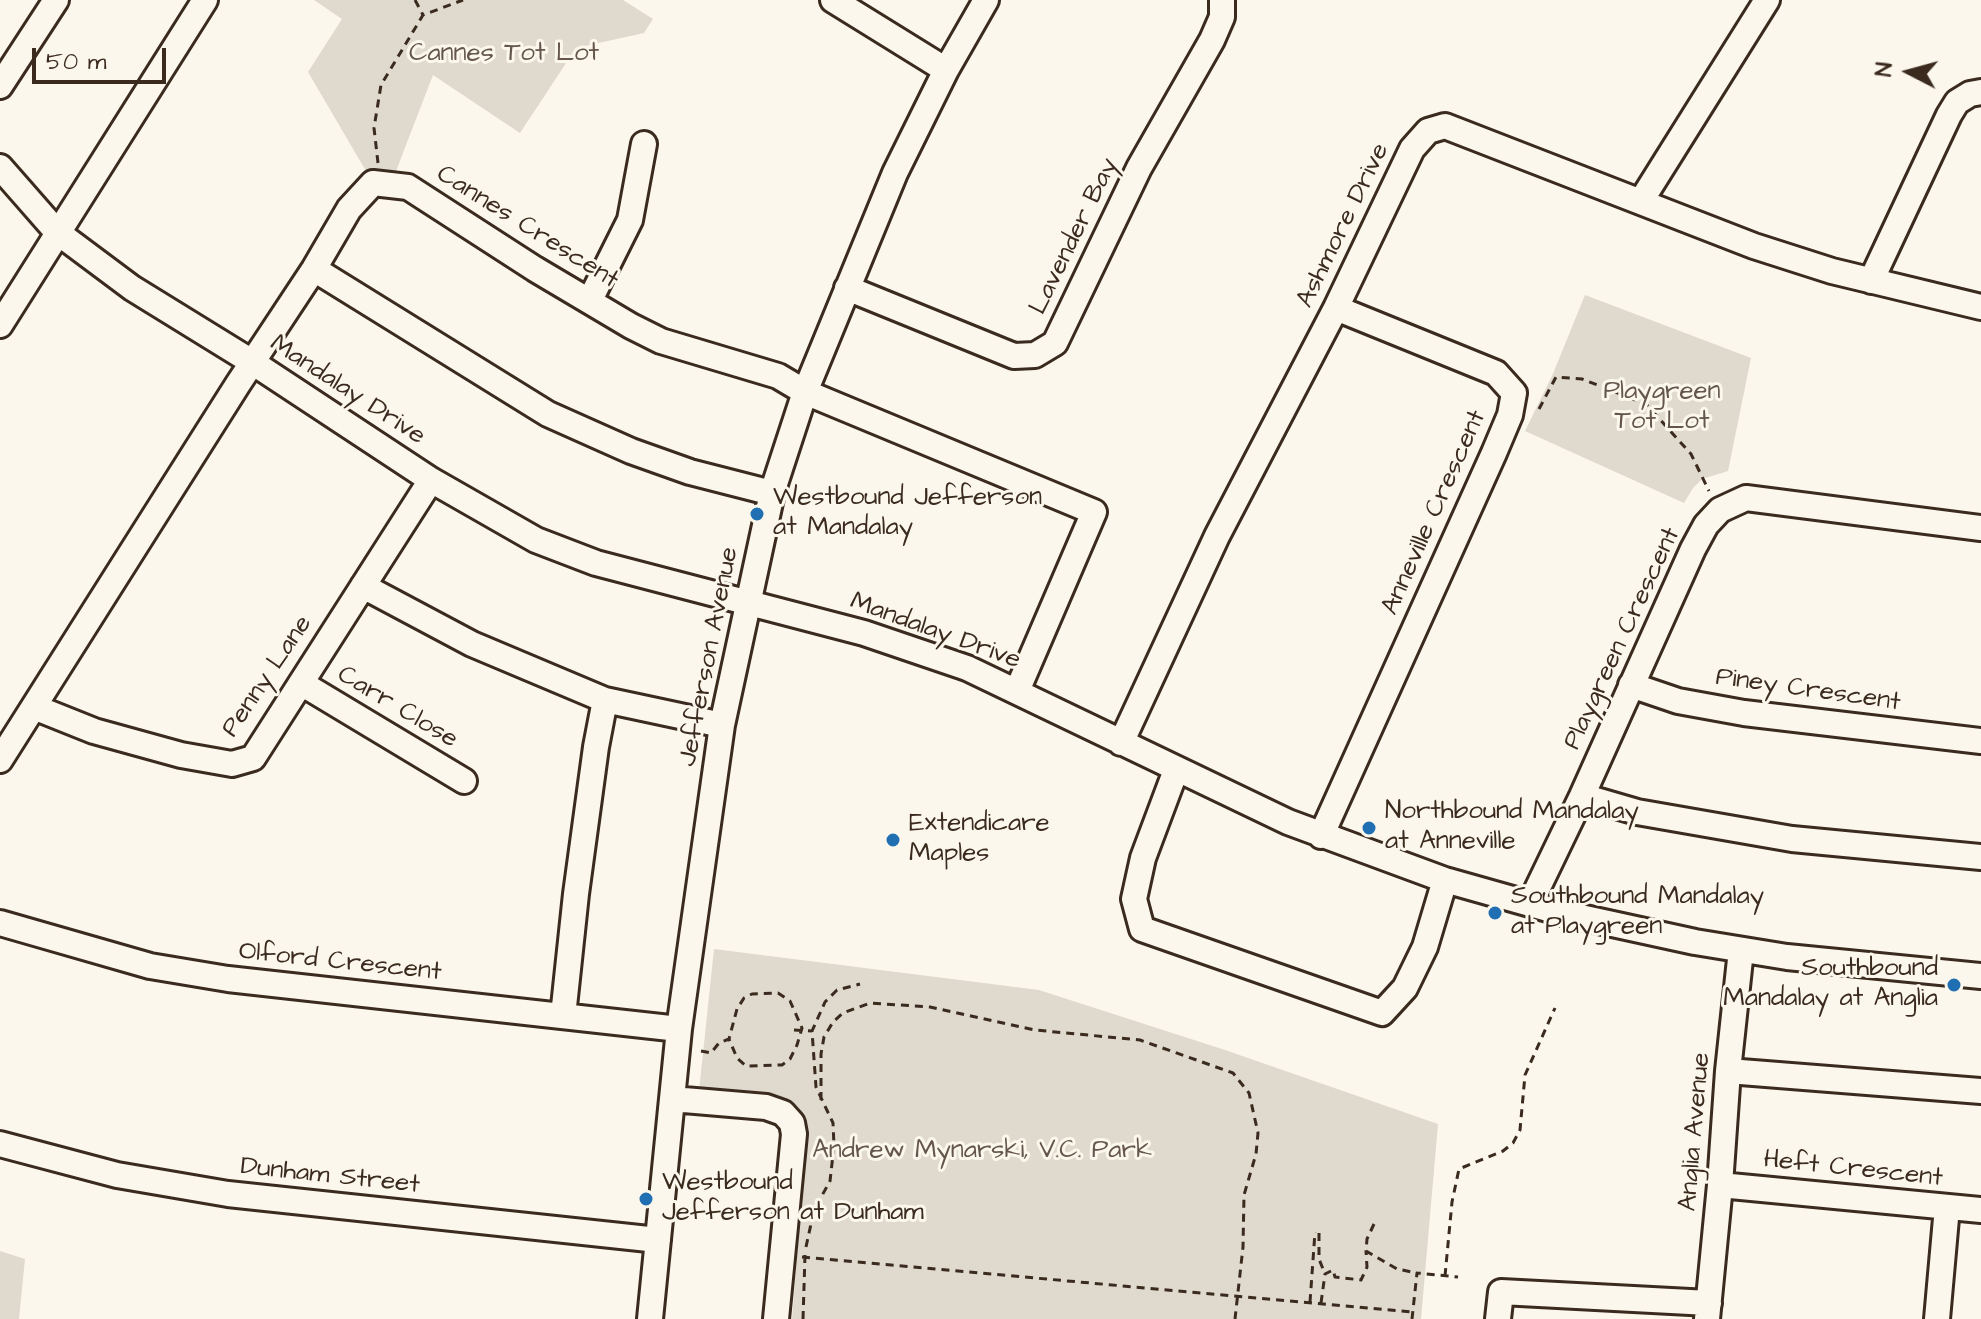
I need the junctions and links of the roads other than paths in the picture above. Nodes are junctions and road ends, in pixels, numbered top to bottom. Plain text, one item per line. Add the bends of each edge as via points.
1 (56, 0) edge
2 (833, 0) edge
3 (986, 0) edge
4 (1222, 0) edge
5 (1767, 0) edge
6 (202, 3) edge
7 (946, 70) junction
8 (0, 86) edge
9 (1981, 92) edge
10 (644, 144) dead end
11 (0, 167) edge
12 (1641, 201) junction
13 (57, 232) junction
14 (314, 269) junction
15 (1871, 281) junction
16 (847, 288) junction
17 (590, 300) junction
18 (1981, 307) edge
19 (1336, 308) junction
20 (0, 325) edge
21 (252, 362) junction
22 (805, 392) junction
23 (431, 480) junction
24 (772, 493) junction
25 (1981, 528) edge
26 (363, 586) junction
27 (747, 602) junction
28 (301, 683) junction
29 (1631, 685) junction
30 (1017, 691) junction
31 (605, 700) junction
32 (34, 707) junction
33 (722, 725) junction
34 (1981, 741) edge
35 (1121, 743) junction
36 (0, 760) edge
37 (1176, 770) junction
38 (464, 781) dead end
39 (1582, 796) junction
40 (1321, 836) junction
41 (1981, 857) edge
42 (1445, 880) junction
43 (1530, 904) junction
44 (0, 923) edge
45 (1741, 950) junction
46 (1981, 976) edge
47 (563, 1016) junction
48 (679, 1029) junction
49 (1728, 1071) junction
50 (1981, 1091) edge
51 (672, 1099) junction
52 (0, 1144) edge
53 (1720, 1185) junction
54 (1947, 1207) junction
55 (1981, 1210) edge
56 (658, 1240) junction
57 (1708, 1311) edge
58 (650, 1319) edge
59 (776, 1319) edge
60 (1498, 1319) edge
61 (1937, 1319) edge

1 - 8 street
2 - 7 street
3 - 7 street, Jefferson Avenue
4 - 16 street, Lavender Bay via 1222,17 1212,40 1139,168 1055,343 1035,355 1014,356
5 - 12 street
6 - 13 street
7 - 16 street, Jefferson Avenue
9 - 15 street via 1957,102 1949,115
10 - 17 street via 630,220
11 - 13 street, Mandalay Drive
12 - 15 street, Ashmore Drive via 1754,246
12 - 19 street, Ashmore Drive via 1445,126 1428,131 1412,149
13 - 20 street
13 - 21 street, Mandalay Drive via 132,288
14 - 17 street, Cannes Crescent via 349,209 373,183 381,183 408,187
14 - 21 street
14 - 24 street via 548,414 661,462
15 - 18 street, Ashmore Drive
16 - 22 street, Jefferson Avenue
17 - 22 street, Cannes Crescent via 661,341 778,376
19 - 35 street, Ashmore Drive via 1217,536
19 - 40 street, Anneville Crescent via 1496,373 1514,393 1494,453
21 - 23 street, Mandalay Drive
21 - 32 street
22 - 24 street, Jefferson Avenue
22 - 30 street, Cannes Crescent via 1094,512
23 - 26 street, Penny Lane
23 - 27 street, Mandalay Drive via 536,540 596,563
24 - 27 street, Jefferson Avenue
25 - 29 street, Playgreen Crescent via 1746,498 1720,510 1706,525
26 - 28 street, Penny Lane
26 - 31 street via 472,644
27 - 30 street, Mandalay Drive via 892,641
27 - 33 street, Jefferson Avenue
28 - 32 street, Penny Lane via 253,758 232,764 94,731
28 - 38 street, Carr Close
29 - 34 street, Piney Crescent via 1678,701 1744,713
29 - 39 street, Playgreen Crescent
30 - 35 street, Mandalay Drive
31 - 33 street
31 - 47 street
32 - 36 street
33 - 48 street, Jefferson Avenue
35 - 37 street, Mandalay Drive
37 - 40 street, Mandalay Drive
37 - 42 street via 1143,858 1134,899 1142,929 1382,1013 1405,988 1425,947
39 - 41 street via 1637,812 1792,839
39 - 43 street, Playgreen Crescent
40 - 42 street, Mandalay Drive
42 - 43 street, Mandalay Drive
43 - 45 street, Mandalay Drive
44 - 47 street, Olford Crescent via 150,966 228,979
45 - 46 street, Mandalay Drive
45 - 49 street, Anglia Avenue
47 - 48 street, Olford Crescent
48 - 51 street, Jefferson Avenue
49 - 50 street
49 - 53 street, Anglia Avenue
51 - 56 street, Jefferson Avenue
51 - 59 street via 766,1107 792,1123 794,1256
52 - 56 street, Dunham Street via 117,1175 228,1194
53 - 54 street, Heft Crescent
53 - 57 street, Anglia Avenue
54 - 55 street, Heft Crescent
54 - 61 street
56 - 58 street, Jefferson Avenue
57 - 60 street via 1501,1292

